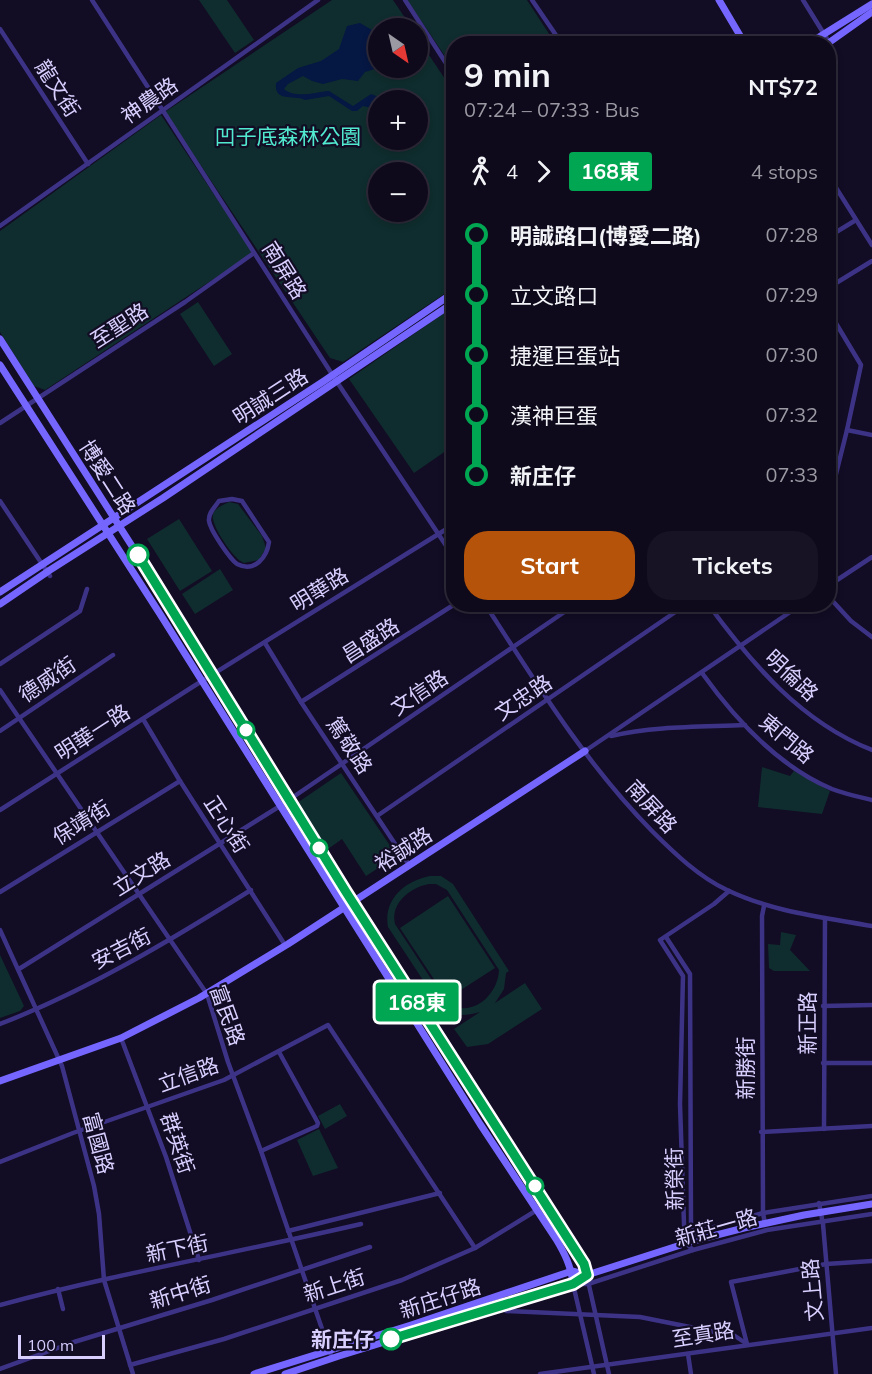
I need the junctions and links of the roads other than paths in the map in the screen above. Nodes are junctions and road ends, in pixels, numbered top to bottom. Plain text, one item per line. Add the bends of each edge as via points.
1 (92, 0) edge
2 (318, 0) edge
3 (405, 0) edge
4 (532, 0) edge
5 (719, 0) edge
6 (803, 0) edge
7 (872, 4) edge
8 (872, 12) edge
9 (0, 29) edge
10 (824, 33) junction
11 (557, 36) edge
12 (740, 36) edge
13 (820, 36) edge
14 (825, 36) edge
15 (836, 37) edge
16 (446, 63) edge
17 (163, 111) junction
18 (88, 164) junction
19 (836, 188) edge
20 (856, 220) junction
21 (0, 226) edge
22 (836, 232) edge
23 (872, 245) edge
24 (254, 253) junction
25 (872, 261) edge
26 (836, 283) edge
27 (446, 298) edge
28 (446, 307) edge
29 (836, 323) edge
30 (0, 339) edge
31 (363, 359) junction
32 (0, 365) edge
33 (335, 378) junction
34 (37, 399) junction
35 (26, 406) junction
36 (0, 423) edge
37 (847, 430) junction
38 (872, 435) edge
39 (836, 474) edge
40 (1, 505) edge
41 (114, 517) junction
42 (103, 524) junction
43 (120, 526) junction
44 (446, 529) edge
45 (109, 533) junction
46 (438, 534) junction
47 (446, 546) edge
48 (872, 557) edge
49 (261, 562) joint
50 (42, 564) junction
51 (48, 574) junction
52 (836, 581) edge
53 (87, 589) dead end
54 (0, 592) edge
55 (0, 604) edge
56 (836, 605) edge
57 (446, 610) edge
58 (490, 612) edge
59 (564, 612) edge
60 (675, 612) edge
61 (714, 612) edge
62 (790, 612) edge
63 (872, 637) edge
64 (265, 643) junction
65 (513, 647) junction
66 (739, 647) junction
67 (113, 655) dead end
68 (0, 664) edge
69 (702, 673) junction
70 (213, 675) junction
71 (202, 681) junction
72 (0, 690) edge
73 (548, 700) junction
74 (301, 702) junction
75 (19, 718) junction
76 (143, 719) junction
77 (746, 725) junction
78 (0, 731) edge
79 (605, 737) junction
80 (872, 750) edge
81 (585, 751) junction
82 (342, 764) junction
83 (57, 774) junction
84 (180, 781) junction
85 (289, 800) junction
86 (872, 800) edge
87 (280, 806) junction
88 (0, 810) edge
89 (377, 816) junction
90 (97, 832) junction
91 (220, 844) junction
92 (409, 865) junction
93 (251, 890) junction
94 (729, 891) junction
95 (0, 892) edge
96 (139, 894) junction
97 (352, 902) junction
98 (764, 906) junction
99 (344, 907) junction
100 (825, 918) junction
101 (872, 926) edge
102 (0, 930) edge
103 (666, 937) junction
104 (170, 940) junction
105 (285, 945) junction
106 (19, 969) junction
107 (207, 993) junction
108 (872, 1005) edge
109 (824, 1006) junction
110 (37, 1009) junction
111 (0, 1024) edge
112 (121, 1038) junction
113 (279, 1052) junction
114 (60, 1061) junction
115 (824, 1063) junction
116 (872, 1063) edge
117 (233, 1076) junction
118 (0, 1081) edge
119 (689, 1103) junction
120 (680, 1104) junction
121 (148, 1106) junction
122 (872, 1126) edge
123 (824, 1129) junction
124 (80, 1131) junction
125 (761, 1132) junction
126 (261, 1152) junction
127 (0, 1162) edge
128 (440, 1193) junction
129 (872, 1196) edge
130 (819, 1203) junction
131 (872, 1204) edge
132 (537, 1210) junction
133 (763, 1213) junction
134 (872, 1214) edge
135 (822, 1216) junction
136 (361, 1224) dead end
137 (766, 1226) junction
138 (288, 1231) junction
139 (291, 1240) junction
140 (690, 1242) junction
141 (370, 1247) dead end
142 (475, 1248) junction
143 (693, 1250) junction
144 (199, 1260) junction
145 (872, 1261) edge
146 (826, 1264) junction
147 (302, 1269) junction
148 (572, 1271) junction
149 (587, 1275) junction
150 (105, 1280) junction
151 (573, 1284) junction
152 (588, 1284) junction
153 (58, 1289) junction
154 (500, 1296) junction
155 (503, 1304) junction
156 (0, 1305) edge
157 (316, 1308) junction
158 (63, 1309) dead end
159 (580, 1314) junction
160 (596, 1315) junction
161 (119, 1327) junction
162 (872, 1328) edge
163 (832, 1332) junction
164 (747, 1344) junction
165 (330, 1350) junction
166 (688, 1354) junction
167 (332, 1358) junction
168 (130, 1365) junction
169 (608, 1365) junction
170 (593, 1367) junction
171 (0, 1369) edge
172 (134, 1374) edge
173 (254, 1374) edge
174 (285, 1374) edge
175 (540, 1374) edge
176 (594, 1374) edge
177 (609, 1374) edge
178 (691, 1374) edge
179 (836, 1374) edge

1 - 17 street, 南屏路
2 - 17 street, 神農路
3 - 16 street
4 - 11 street
5 - 12 street
6 - 10 street
7 - 10 street
8 - 15 street
9 - 18 street, 龍文街
10 - 13 street
10 - 14 street
17 - 18 street, 神農路
17 - 24 street, 南屏路
18 - 21 street, 神農路
19 - 20 street
20 - 22 street
20 - 23 street
24 - 33 street, 南屏路
24 - 34 street, 至聖路
25 - 26 street
27 - 31 street, 明誠三路
28 - 31 street, 明誠三路
29 - 37 street via 861,365
30 - 34 street, 博愛二路
31 - 33 street, 明誠三路
32 - 35 street, 博愛二路
33 - 41 street, 明誠三路
33 - 43 street, 明誠三路
33 - 46 street, 南屏路
34 - 35 street, 至聖路
34 - 41 street, 博愛二路
35 - 36 street, 至聖路
35 - 42 street, 博愛二路
37 - 38 street
37 - 39 street
40 - 50 street
41 - 42 street, 明誠三路
41 - 43 street, 博愛二路
42 - 45 street, 博愛二路
42 - 50 street, 明誠三路
43 - 45 street, 明誠三路
43 - 70 street, 博愛二路
44 - 46 street, 明華路
45 - 51 street, 明誠三路
45 - 71 street, 博愛二路
46 - 47 street, 南屏路
46 - 64 street, 明華路
48 - 52 street
49 - 49 street via 269,542 243,501 219,501 210,512 209,521 218,539 240,565
50 - 51 street
50 - 54 street, 明誠三路
51 - 55 street, 明誠三路
53 - 68 street via 80,611
56 - 63 street
57 - 74 street, 昌盛路
58 - 65 street, 南屏路
59 - 65 street, 文信路
60 - 73 street, 文忠路
61 - 66 street, 明倫路
62 - 66 street, 裕誠路
64 - 70 street, 明華路
64 - 74 street, 篤敬路
65 - 73 street, 南屏路
65 - 82 street, 文信路
66 - 69 street, 裕誠路
66 - 80 street, 明倫路 via 779,690 806,712 849,741
67 - 75 street, 德威街
69 - 77 street, 東門路
69 - 79 street, 裕誠路
70 - 71 street, 明華路
70 - 85 street, 博愛二路
71 - 76 street, 明華一路
71 - 87 street, 博愛二路
72 - 75 street, 富民路
73 - 81 street, 南屏路
73 - 89 street, 文忠路
74 - 82 street, 篤敬路
75 - 78 street, 德威街
75 - 83 street, 富民路
76 - 83 street, 明華一路
76 - 84 street, 正心街
77 - 79 street via 680,727
77 - 86 street, 東門路 via 802,774 833,790
79 - 81 street, 裕誠路
81 - 92 street, 裕誠路
81 - 94 street, 南屏路 via 624,802 671,850
82 - 85 street, 文信路
82 - 89 street, 篤敬路
83 - 88 street, 明華一路
83 - 90 street, 富民路
84 - 90 street, 保靖街
84 - 91 street, 正心街
85 - 87 street, 文信路
85 - 97 street, 博愛二路
87 - 91 street, 立文路
87 - 99 street, 博愛二路
89 - 92 street, 篤敬路
90 - 95 street, 保靖街
90 - 96 street, 富民路
91 - 93 street, 正心街
91 - 96 street, 立文路
92 - 97 street, 裕誠路
93 - 104 street, 安吉街
93 - 105 street, 正心街
94 - 98 street, 南屏路
94 - 103 street, 新榮街
96 - 104 street, 富民路
96 - 106 street, 立文路
97 - 99 street, 裕誠路
97 - 149 street, 博愛二路
98 - 100 street, 南屏路
98 - 125 street, 新勝街
99 - 105 street, 裕誠路
99 - 132 street, 博愛二路
100 - 101 street, 南屏路
100 - 109 street, 新正路
102 - 106 street, 富國路
103 - 119 street, 新榮街 via 690,974
103 - 120 street, 新榮街 via 660,940 683,976
104 - 107 street, 富民路
104 - 110 street, 安吉街
105 - 107 street, 裕誠路
106 - 110 street, 富國路
107 - 112 street, 裕誠路
107 - 117 street, 富民路
108 - 109 street
109 - 115 street, 新正路
110 - 111 street, 安吉街
110 - 114 street, 富國路
112 - 114 street, 裕誠路
112 - 121 street, 群英街
113 - 117 street, 立信路
113 - 126 street via 318,1123
113 - 128 street, 立信路 via 328,1025
114 - 118 street, 裕誠路
114 - 124 street, 富國路
115 - 116 street
115 - 123 street, 新正路
117 - 121 street, 立信路
117 - 126 street, 富民路
119 - 120 street
119 - 140 street, 新榮街
120 - 140 street, 新榮街 via 684,1224
121 - 124 street, 立信路
121 - 144 street, 群英街
122 - 123 street
123 - 125 street
124 - 127 street, 立信路
124 - 150 street, 富國路 via 99,1214
125 - 133 street, 新勝街
126 - 138 street, 富民路
128 - 138 street
128 - 142 street
129 - 130 street, 新莊一路
130 - 133 street, 新莊一路
130 - 135 street, 文上路
131 - 135 street, 新莊一路
132 - 142 street, 新上街
132 - 148 street, 博愛二路
133 - 137 street, 新勝街
133 - 140 street, 新莊一路 via 697,1232
134 - 135 street, 新莊一路
135 - 137 street, 新莊一路
135 - 146 street, 文上路
136 - 139 street, 新下街
137 - 140 street, 新莊一路
137 - 143 street, 新莊一路
138 - 139 street, 富民路
139 - 144 street, 新下街
139 - 147 street, 富民路
140 - 143 street
140 - 149 street, 新莊一路
141 - 147 street, 新中街
142 - 157 street, 新上街 via 402,1280
143 - 152 street, 新莊一路
144 - 150 street, 新下街
145 - 146 street
146 - 163 street, 文上路
146 - 164 street via 731,1282
147 - 157 street, 富民路
147 - 161 street, 新中街
148 - 149 street
148 - 151 street, 博愛二路
148 - 154 street, 新庄仔路
149 - 151 street, 新庄仔路
149 - 152 street
150 - 153 street, 新下街
150 - 161 street, 富國路
151 - 152 street, 新莊一路
151 - 155 street, 新庄仔路
151 - 159 street
152 - 160 street
153 - 156 street, 新下街
153 - 158 street
154 - 155 street, 新庄仔路
154 - 165 street, 新庄仔路
155 - 159 street, 新庄仔路 via 506,1311
155 - 167 street, 新庄仔路
157 - 165 street, 富民路
157 - 168 street, 新上街
159 - 160 street, 新庄仔路
159 - 170 street
160 - 164 street, 新庄仔路 via 640,1317 735,1336
160 - 169 street
161 - 168 street, 富國路
161 - 171 street, 新中街
162 - 163 street, 至真路
163 - 164 street, 至真路
163 - 179 street, 文上路
164 - 166 street, 至真路
165 - 167 street, 富民路
165 - 173 street, 新庄仔路
166 - 169 street, 至真路
166 - 178 street
167 - 174 street, 新庄仔路
168 - 172 street, 富國路
169 - 170 street, 至真路
169 - 177 street
170 - 175 street, 至真路
170 - 176 street

